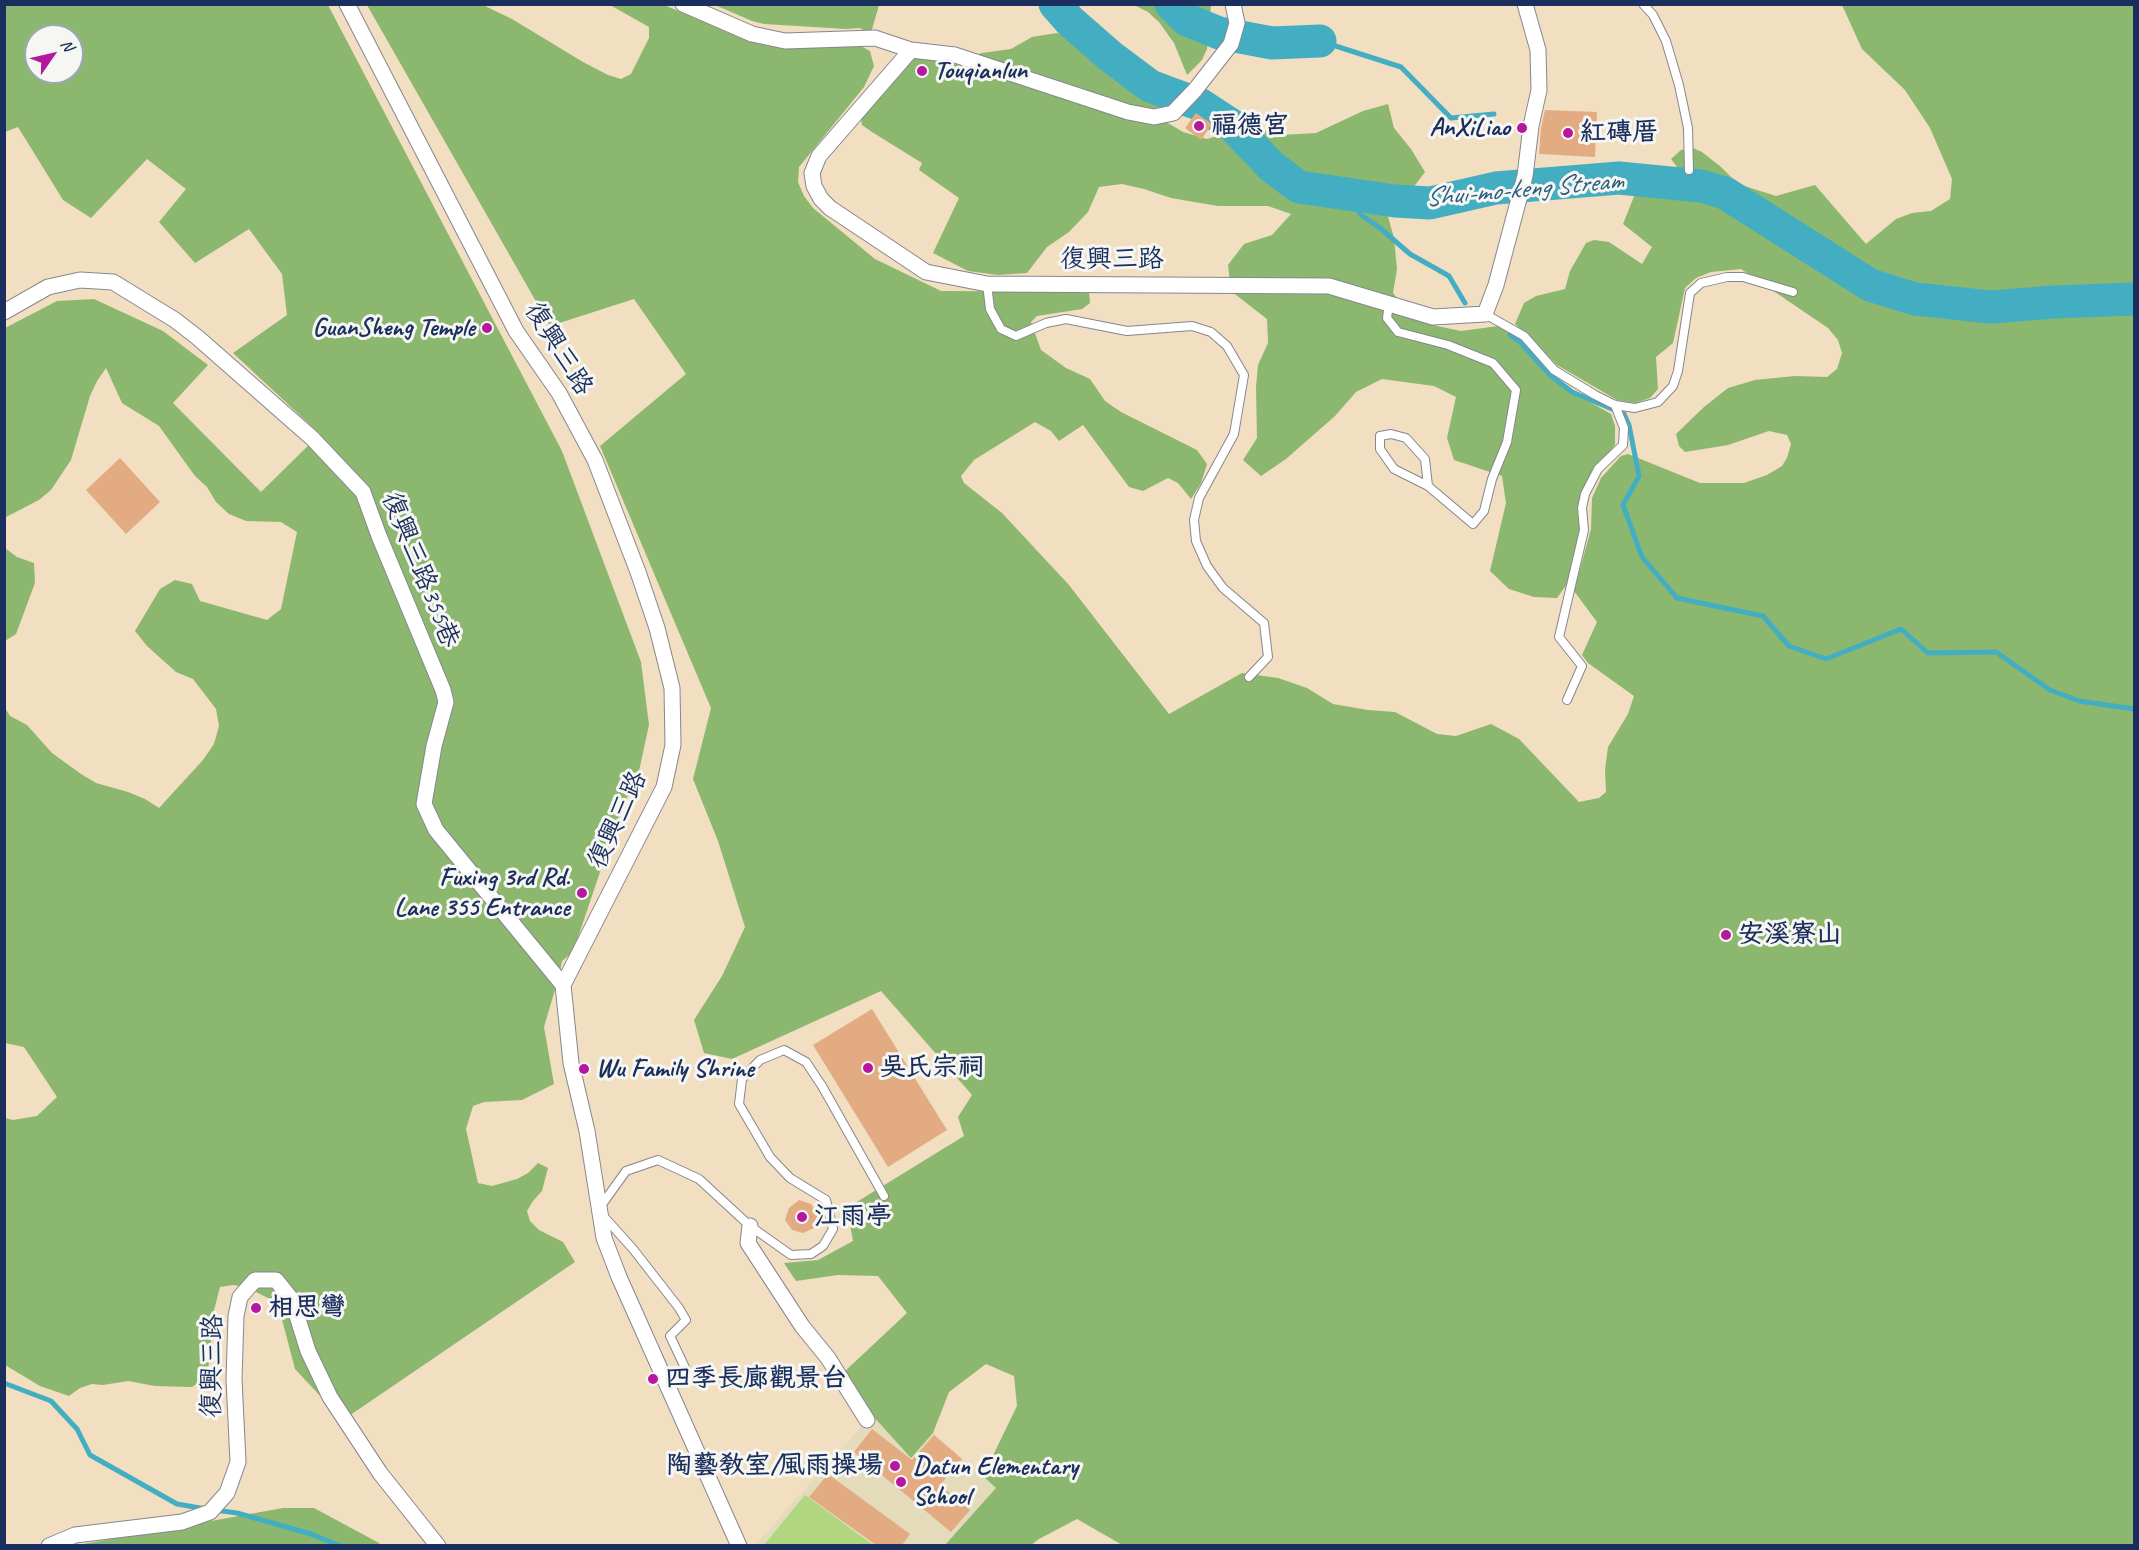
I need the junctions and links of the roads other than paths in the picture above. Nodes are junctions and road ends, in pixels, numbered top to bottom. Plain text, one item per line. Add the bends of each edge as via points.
1 (347, 4) edge
2 (683, 4) edge
3 (1233, 4) edge
4 (1525, 4) edge
5 (1643, 4) edge
6 (911, 50) junction
7 (1689, 170) dead end
8 (987, 284) junction
9 (1793, 292) dead end
10 (1389, 302) junction
11 (4, 312) edge
12 (1485, 314) junction
13 (1615, 405) junction
14 (1428, 486) junction
15 (1249, 677) dead end
16 (1567, 700) dead end
17 (563, 985) junction
18 (884, 1196) dead end
19 (598, 1210) junction
20 (750, 1226) junction
21 (689, 1376) dead end
22 (867, 1420) dead end
23 (49, 1545) edge
24 (438, 1545) edge
25 (739, 1545) edge

1 - 17 street, 復興三路 via 516,331 559,393 595,460 657,628 672,688 673,745 664,788
2 - 6 street via 752,34 785,40 875,38
3 - 6 street via 1237,23 1231,44 1173,113 1154,117 955,55
4 - 12 street via 1538,50 1539,90 1526,176
5 - 7 lane via 1666,41 1679,85 1688,128
6 - 8 street, 復興三路 via 819,156 812,173 814,186 830,208 926,272
8 - 10 street, 復興三路 via 1329,286
8 - 15 lane via 990,309 1001,329 1016,336 1066,319 1127,331 1191,326 1211,332 1227,346 1244,375 1234,434 1199,498 1194,520 1196,541 1206,566 1223,588 1264,623 1268,657
9 - 13 lane via 1743,277 1701,283 1690,293 1673,386 1658,402 1635,408
10 - 12 street, 復興三路 via 1433,317
10 - 14 lane via 1387,318 1398,332 1448,345 1493,363 1516,390 1507,442 1484,511 1473,524
11 - 17 street, 復興三路355巷 via 48,287 80,280 113,282 197,337 312,438 363,492 446,702 424,804 436,830
12 - 13 lane via 1524,336 1554,370
13 - 16 lane via 1623,425 1623,445 1598,469 1584,494 1584,530 1559,637 1582,666
14 - 14 lane via 1425,459 1406,438 1380,436 1380,449 1394,469
17 - 19 street via 571,1063 587,1131
18 - 20 lane via 806,1062 784,1050 760,1060 742,1079 739,1104 770,1157 790,1178 826,1200 832,1229 824,1246 811,1254 791,1255
19 - 20 lane via 626,1171 658,1160 699,1179
19 - 21 lane via 686,1320 670,1336
19 - 25 street via 618,1277
20 - 22 street via 748,1243
23 - 24 street, 復興三路 via 75,1535 182,1522 210,1512 227,1493 238,1462 236,1316 240,1297 255,1280 276,1280 292,1300 308,1351 330,1397 380,1473

